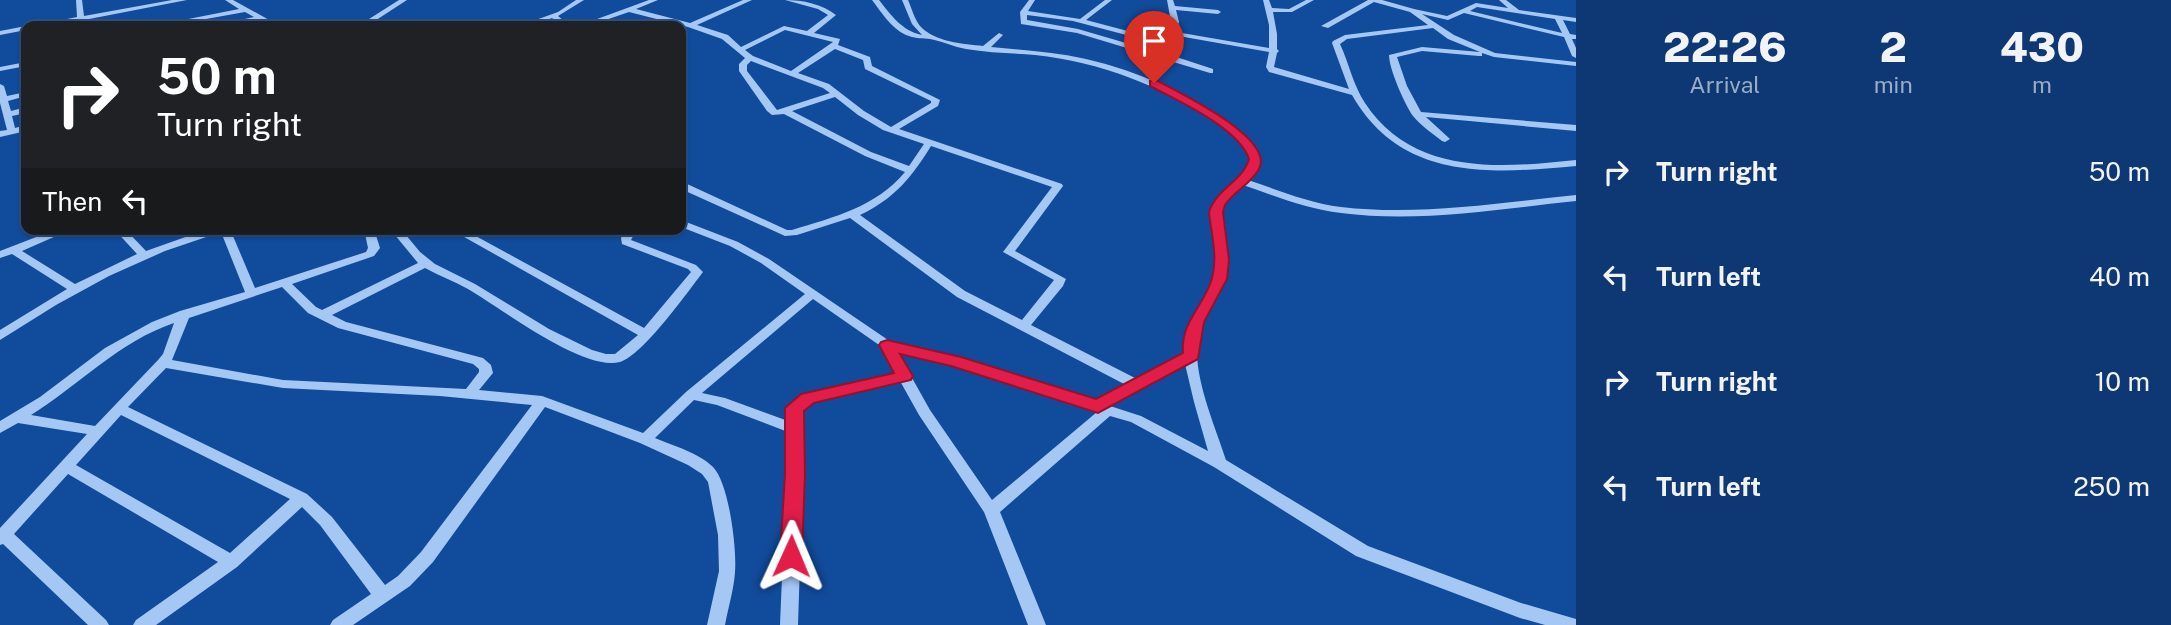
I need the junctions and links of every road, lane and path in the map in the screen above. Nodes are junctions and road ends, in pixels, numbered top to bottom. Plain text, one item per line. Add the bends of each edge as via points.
1 (79, 0) edge
2 (184, 0) edge
3 (228, 0) edge
4 (404, 0) edge
5 (581, 0) edge
6 (655, 0) edge
7 (749, 0) edge
8 (788, 0) edge
9 (875, 0) edge
10 (905, 0) edge
11 (1032, 0) edge
12 (1109, 0) edge
13 (1255, 0) edge
14 (1266, 0) edge
15 (1311, 0) edge
16 (1377, 0) edge
17 (1502, 0) edge
18 (1171, 4) edge
19 (157, 5) junction
20 (627, 9) junction
21 (244, 10) junction
22 (1270, 10) junction
23 (1412, 11) junction
24 (1463, 11) junction
25 (1514, 11) junction
26 (1023, 12) junction
27 (1218, 12) dead end
28 (553, 16) junction
29 (262, 18) junction
30 (1558, 18) junction
31 (1576, 20) edge
32 (81, 21) edge
33 (85, 21) edge
34 (160, 21) edge
35 (183, 21) edge
36 (245, 21) edge
37 (267, 21) edge
38 (370, 21) edge
39 (538, 21) edge
40 (560, 21) edge
41 (595, 21) edge
42 (675, 21) edge
43 (1081, 21) junction
44 (686, 24) edge
45 (691, 25) junction
46 (1325, 26) dead end
47 (1433, 26) junction
48 (21, 29) edge
49 (1389, 30) junction
50 (0, 33) edge
51 (1172, 33) junction
52 (808, 34) junction
53 (999, 35) dead end
54 (933, 37) junction
55 (1400, 37) dead end
56 (1572, 37) edge
57 (1159, 41) junction
58 (1411, 43) dead end
59 (834, 46) junction
60 (986, 48) junction
61 (740, 50) junction
62 (1146, 50) junction
63 (1422, 50) junction
64 (1275, 51) junction
65 (1494, 55) junction
66 (1576, 56) edge
67 (750, 58) junction
68 (1576, 64) edge
69 (21, 65) edge
70 (0, 69) edge
71 (1210, 71) dead end
72 (793, 73) junction
73 (0, 86) edge
74 (1355, 93) junction
75 (837, 94) junction
76 (21, 95) edge
77 (2, 99) edge
78 (21, 111) edge
79 (785, 111) junction
80 (7, 114) junction
81 (1416, 114) junction
82 (1576, 128) edge
83 (21, 129) edge
84 (892, 130) junction
85 (12, 131) junction
86 (0, 134) edge
87 (1445, 139) dead end
88 (929, 143) junction
89 (1576, 163) edge
90 (912, 171) junction
91 (1242, 181) junction
92 (686, 187) edge
93 (1576, 198) edge
94 (852, 214) junction
95 (686, 225) edge
96 (52, 235) edge
97 (125, 235) edge
98 (204, 235) edge
99 (225, 235) edge
100 (371, 235) edge
101 (400, 235) edge
102 (466, 235) edge
103 (628, 235) edge
104 (13, 250) junction
105 (0, 255) edge
106 (144, 255) junction
107 (426, 263) junction
108 (284, 282) junction
109 (74, 288) junction
110 (251, 293) junction
111 (813, 293) junction
112 (184, 314) junction
113 (321, 316) junction
114 (1023, 327) junction
115 (645, 334) junction
116 (0, 336) edge
117 (887, 345) junction
118 (1192, 355) junction
119 (163, 363) junction
120 (904, 376) junction
121 (1137, 385) junction
122 (469, 394) junction
123 (691, 395) junction
124 (541, 401) junction
125 (119, 408) junction
126 (1103, 408) junction
127 (17, 418) junction
128 (0, 428) edge
129 (794, 429) junction
130 (97, 431) junction
131 (645, 439) junction
132 (1219, 463) junction
133 (66, 466) junction
134 (302, 498) junction
135 (991, 510) junction
136 (2, 537) edge
137 (231, 562) junction
138 (383, 596) junction
139 (100, 625) edge
140 (142, 625) edge
141 (339, 625) edge
142 (716, 625) edge
143 (789, 625) edge
144 (1037, 625) edge
145 (1570, 625) edge

1 - 32 street
2 - 19 street
3 - 21 street
4 - 38 street
5 - 28 street
6 - 20 street
7 - 45 street
8 - 52 street via 833,15
9 - 54 street via 905,33
10 - 54 street via 919,29
11 - 26 street
12 - 43 street
13 - 14 street
14 - 22 street
15 - 22 street via 1290,11
16 - 23 street
16 - 46 street
17 - 25 street
18 - 27 street
18 - 51 street
19 - 33 street
19 - 34 street
20 - 41 street
20 - 42 street
21 - 29 street
21 - 35 street
22 - 64 street
23 - 24 street via 1448,18
23 - 47 street
24 - 25 street via 1476,5
24 - 56 street
25 - 30 street
26 - 43 street
26 - 62 street via 1024,22
28 - 39 street
28 - 40 street
29 - 36 street
29 - 37 street
30 - 31 street
30 - 56 street
43 - 57 street
44 - 45 street
45 - 61 street via 725,37
47 - 49 street
47 - 65 street
48 - 50 street
49 - 55 street
49 - 74 street via 1345,37 1336,43
51 - 57 street
51 - 64 street
52 - 59 street via 837,41
52 - 61 street via 784,28
53 - 60 street
54 - 60 street
56 - 66 street
57 - 62 street
58 - 63 street
59 - 72 street
59 - 84 street via 867,59 868,68 936,100
60 - 91 street via 1081,59 1168,89 1242,138 1255,159
61 - 67 street
62 - 71 street
63 - 65 street
63 - 81 street via 1394,55 1393,61
64 - 74 street via 1272,70
65 - 68 street
67 - 72 street
67 - 79 street via 743,71 770,109
69 - 70 street
72 - 75 street via 816,80
73 - 77 street
74 - 89 street via 1376,121 1425,156 1493,166
75 - 79 street
75 - 84 street
76 - 77 street
77 - 80 street
78 - 80 street
79 - 90 street
80 - 85 street
81 - 82 street
81 - 87 street
83 - 85 street
84 - 88 street
85 - 86 street
88 - 90 street
88 - 114 street via 1058,186 1009,252 1060,279
90 - 94 street via 893,193
91 - 93 street via 1306,203 1360,211 1402,213
91 - 118 street via 1218,205 1220,279 1196,322
92 - 94 street via 785,233
94 - 114 street via 961,294
95 - 111 street via 734,244
96 - 104 street
97 - 106 street
98 - 106 street
99 - 110 street
100 - 108 street via 374,248 370,254
101 - 107 street
102 - 115 street
103 - 115 street via 626,242 697,272
104 - 105 street
104 - 109 street
106 - 109 street
107 - 113 street
107 - 115 street via 533,327 607,359 623,356
108 - 110 street
108 - 113 street
109 - 116 street
110 - 112 street
111 - 117 street
111 - 123 street
112 - 119 street
112 - 127 street via 133,337
113 - 122 street via 342,326 478,361 486,373
114 - 121 street
117 - 120 street
117 - 126 street via 955,361
118 - 121 street
118 - 132 street
119 - 122 street via 283,384
119 - 125 street
120 - 129 street via 808,398 794,408
120 - 135 street
121 - 126 street
122 - 124 street
123 - 129 street
123 - 131 street
124 - 131 street
124 - 138 street via 427,557
125 - 130 street
125 - 134 street
126 - 132 street via 1164,432
126 - 135 street
127 - 128 street
127 - 130 street
129 - 143 street
130 - 133 street
131 - 142 street via 693,461 715,480 726,535 727,571
132 - 145 street via 1362,551
133 - 136 street
133 - 137 street
134 - 137 street
134 - 138 street via 326,521
135 - 144 street
136 - 139 street
137 - 140 street
138 - 141 street

